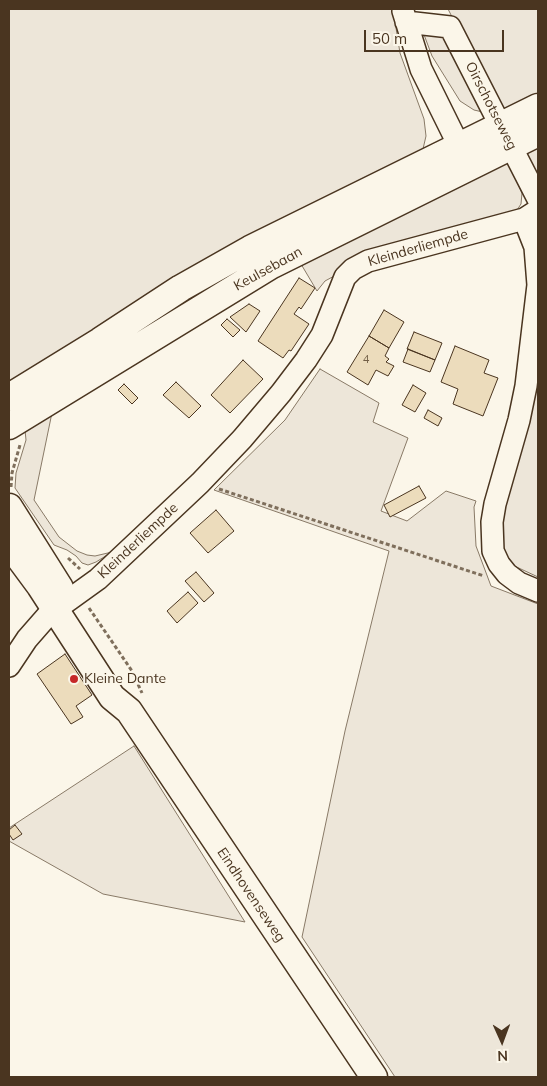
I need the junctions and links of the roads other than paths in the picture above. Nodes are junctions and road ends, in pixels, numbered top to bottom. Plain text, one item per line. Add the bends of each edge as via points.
1 (404, 15) edge
2 (538, 107) edge
3 (538, 132) edge
4 (505, 136) junction
5 (464, 156) junction
6 (538, 199) edge
7 (531, 214) edge
8 (9, 397) edge
9 (9, 426) edge
10 (9, 507) edge
11 (9, 544) edge
12 (538, 591) edge
13 (61, 605) junction
14 (9, 666) edge
15 (374, 1077) edge

1 - 4 street, Oirschotseweg via 450,26
1 - 5 street, Oirschotseweg via 420,69
2 - 4 main road, Keulsebaan
3 - 4 main road, Keulsebaan
4 - 5 main road, Keulsebaan
4 - 6 street, Oirschotseweg
5 - 8 main road, Keulsebaan via 250,249
5 - 9 main road, Keulsebaan via 272,265
7 - 12 street, Kleinderliempde via 538,285 522,403 495,504 492,551 507,574
7 - 13 street, Kleinderliempde via 368,261 353,269 345,277 322,335 282,393 200,483 104,573
10 - 13 main road, Eindhovenseweg
11 - 13 main road, Eindhovenseweg
13 - 14 street, Kleinderliempde via 48,614
13 - 15 main road, Eindhovenseweg via 115,671 125,687 129,712

